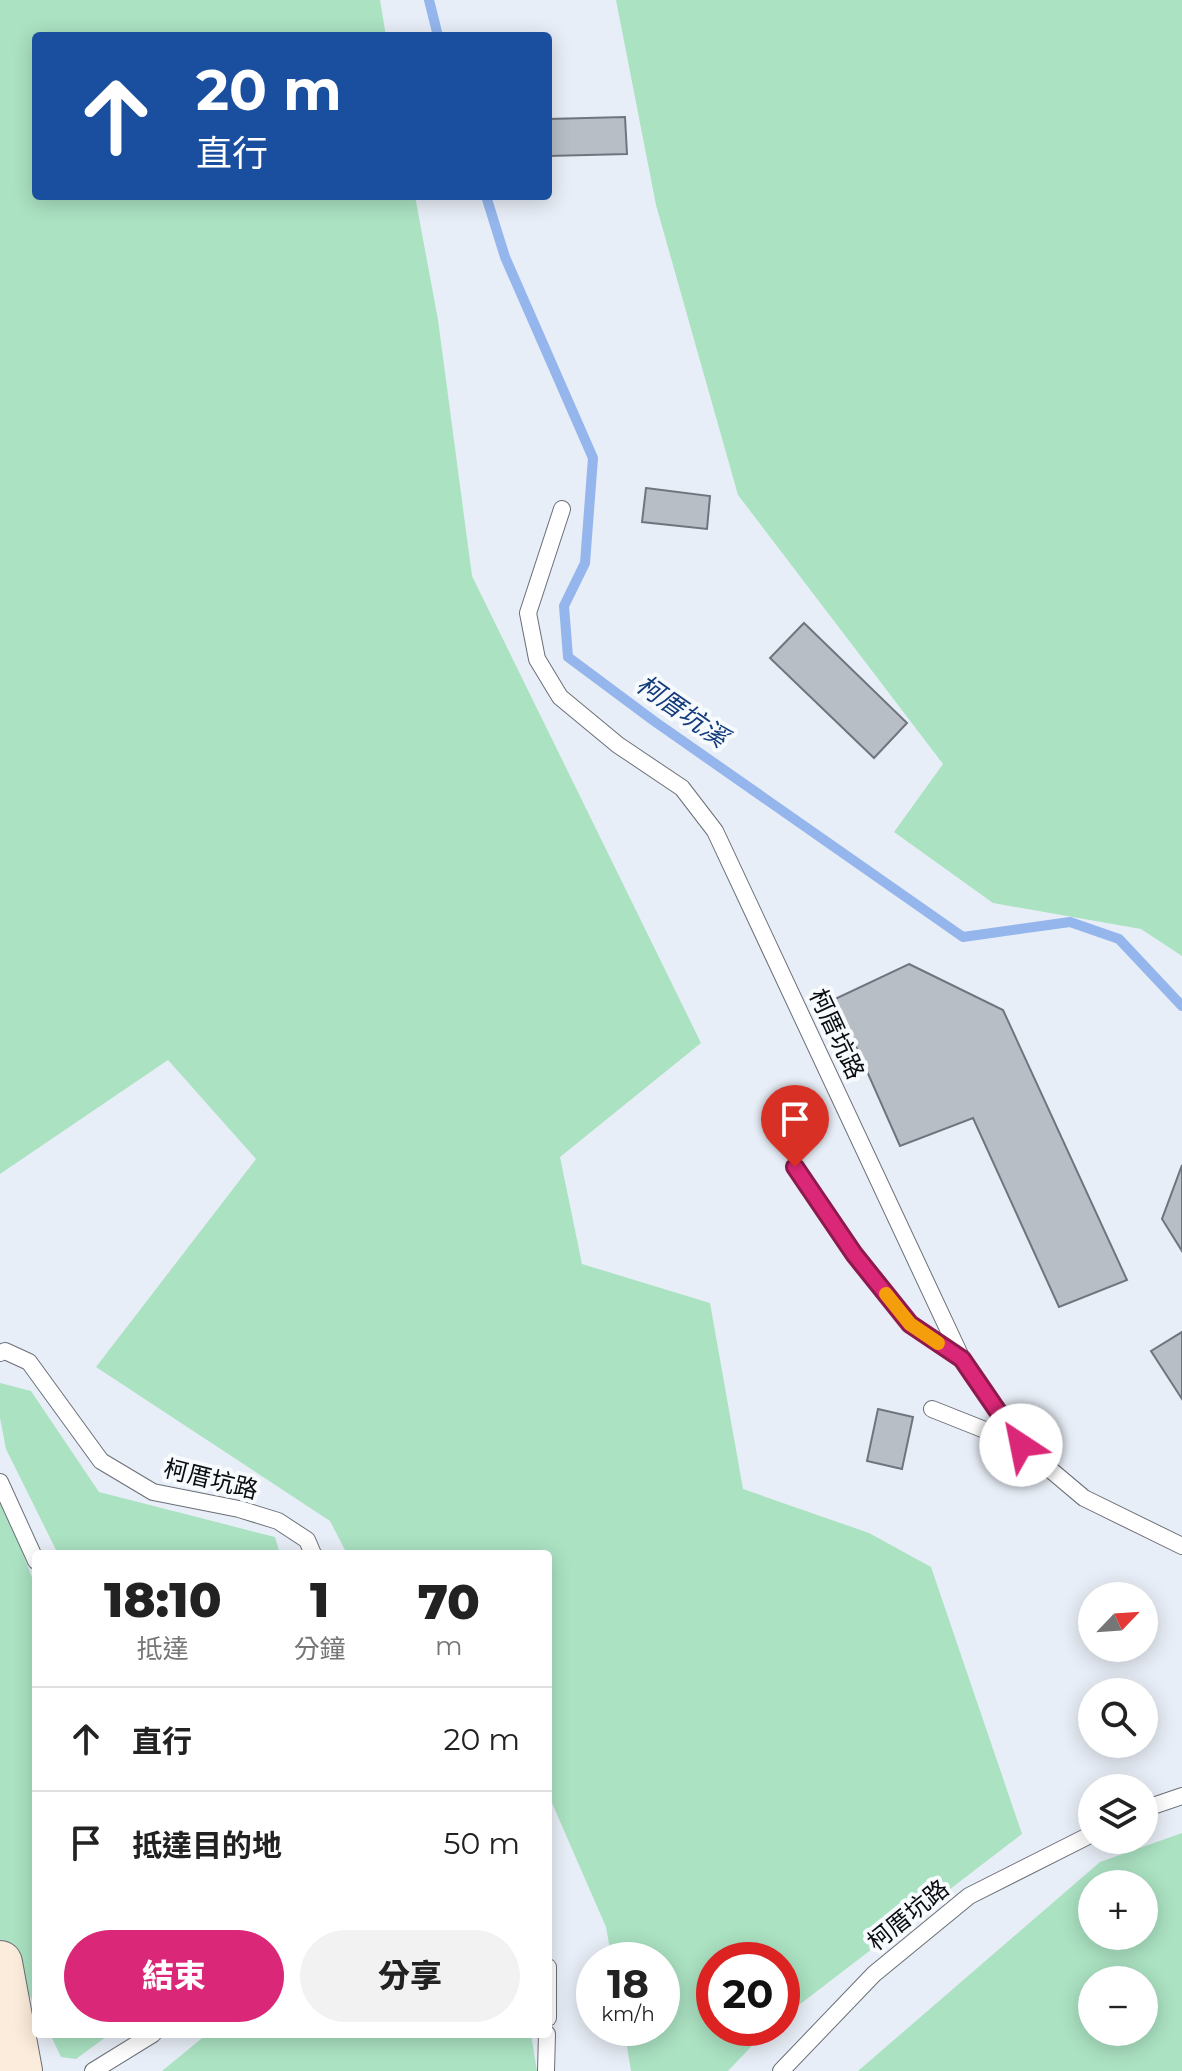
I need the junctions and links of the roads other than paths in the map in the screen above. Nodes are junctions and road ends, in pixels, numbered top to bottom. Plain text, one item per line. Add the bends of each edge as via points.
1 (562, 509) dead end
2 (795, 1167) dead end
3 (0, 1353) edge
4 (962, 1359) junction
5 (932, 1409) dead end
6 (1021, 1445) junction
7 (0, 1482) edge
8 (1182, 1546) edge
9 (311, 1550) edge
10 (32, 1552) edge
11 (1182, 1796) edge
12 (1158, 1804) edge
13 (1078, 1841) edge
14 (0, 1963) edge
15 (147, 2038) edge
16 (547, 2038) edge
17 (20, 2071) edge
18 (93, 2071) edge
19 (546, 2071) edge
20 (781, 2071) edge

1 - 4 lane, 柯厝坑路 via 528,613 537,659 560,697 682,788 715,831
2 - 4 lane via 910,1324
3 - 9 lane, 柯厝坑路 via 29,1362 101,1461 153,1492 278,1521 307,1540
4 - 6 lane, 柯厝坑路
5 - 6 lane
6 - 8 lane, 柯厝坑路 via 1084,1498
7 - 10 lane
11 - 12 lane
13 - 20 lane, 柯厝坑路 via 969,1896 874,1974
14 - 17 street
15 - 18 lane
16 - 19 lane

